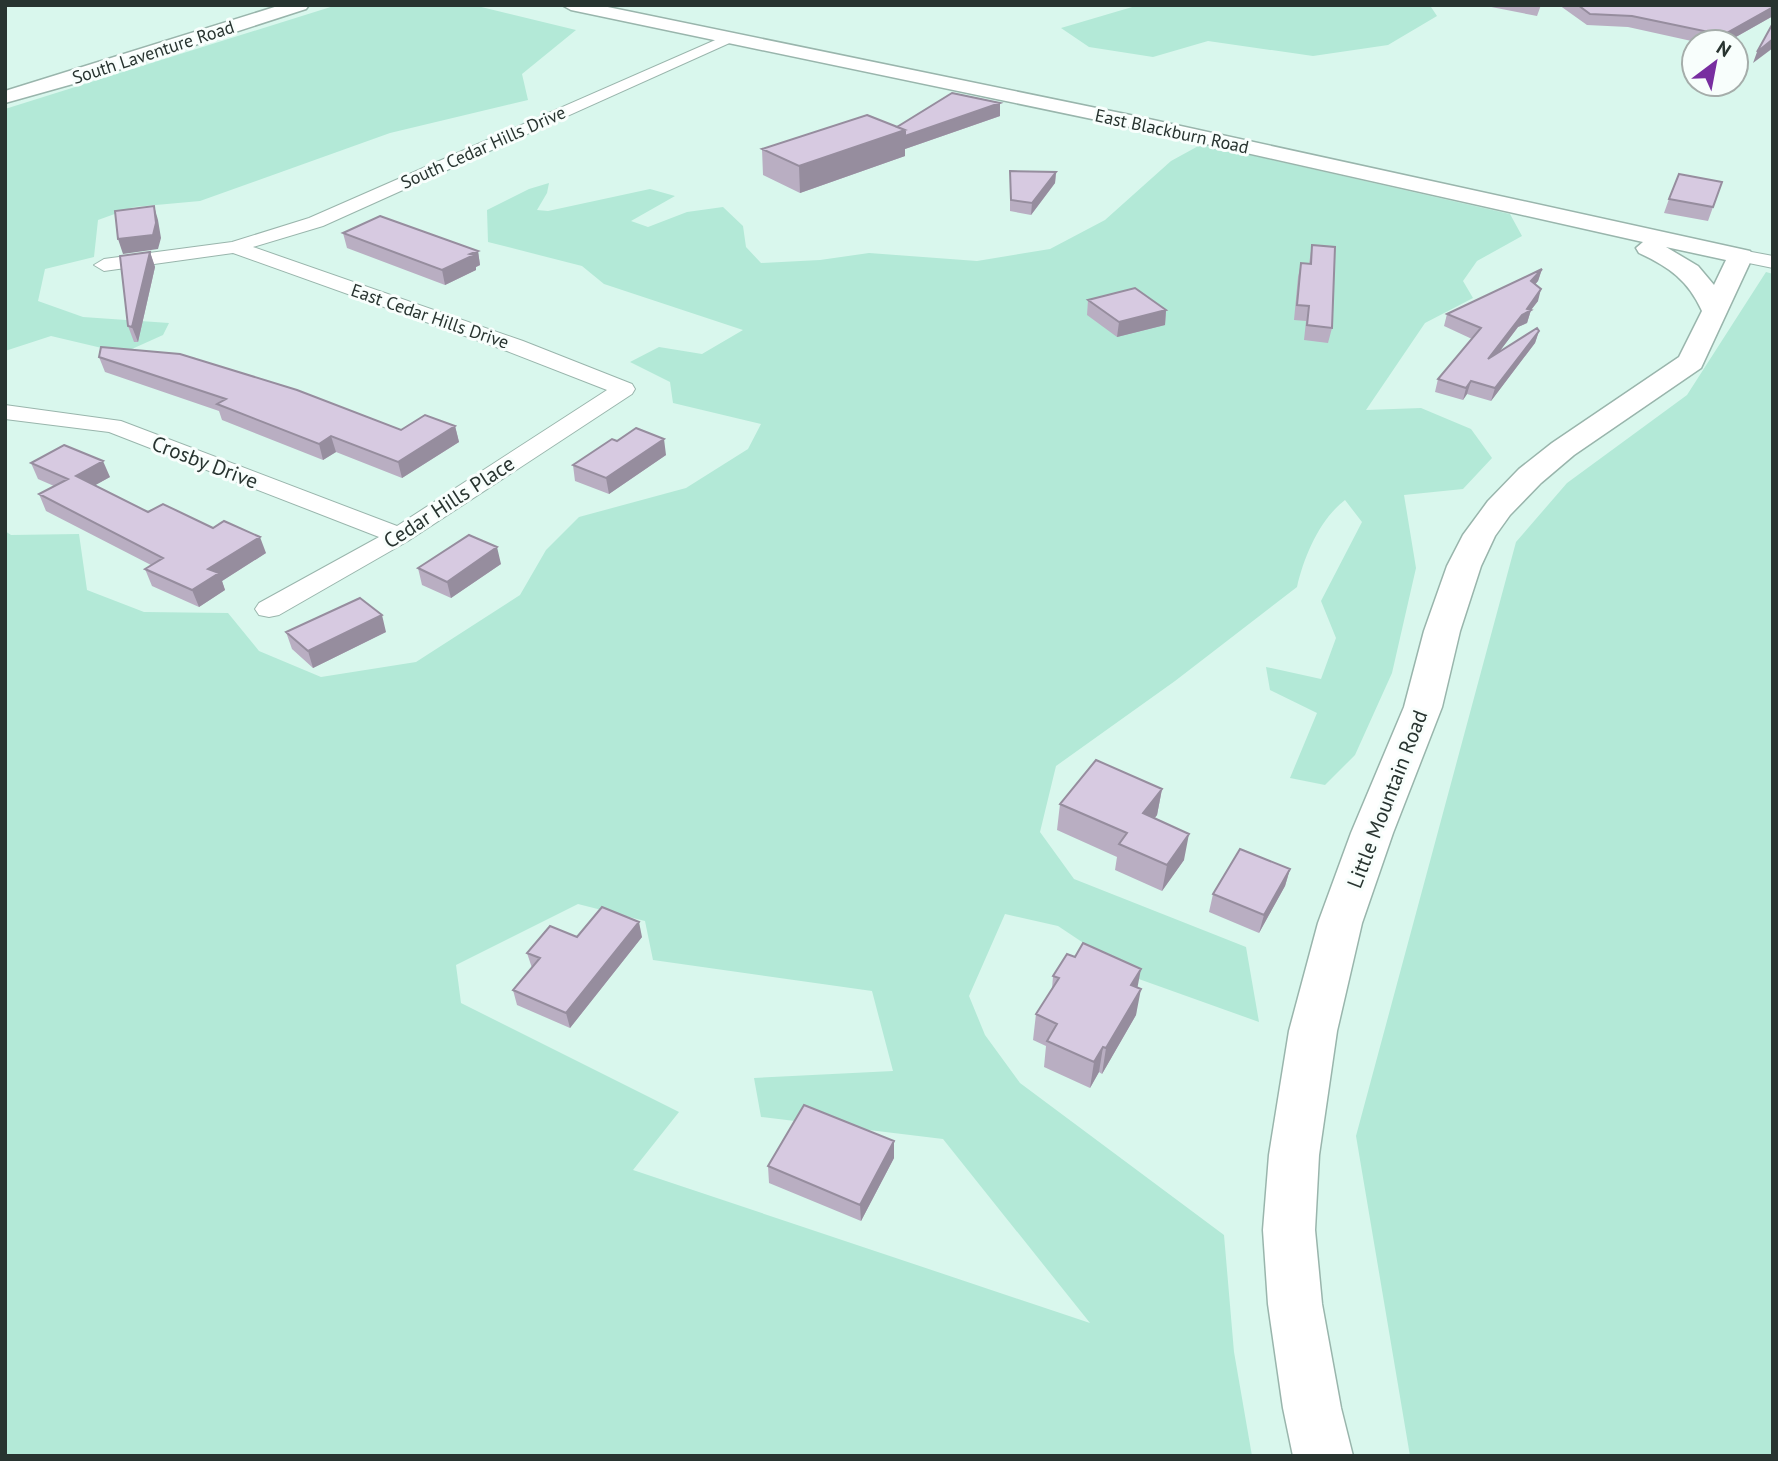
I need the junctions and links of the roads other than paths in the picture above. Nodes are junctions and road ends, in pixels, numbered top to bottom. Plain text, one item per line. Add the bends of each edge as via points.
1 (300, 5) edge
2 (571, 5) edge
3 (599, 8) edge
4 (729, 38) junction
5 (5, 97) edge
6 (1556, 215) junction
7 (234, 247) junction
8 (1741, 256) junction
9 (1773, 262) edge
10 (104, 265) dead end
11 (1714, 311) junction
12 (624, 389) joint
13 (5, 412) edge
14 (399, 536) junction
15 (269, 609) dead end
16 (1323, 1456) edge

1 - 5 street, South Laventure Road
2 - 3 street, East Blackburn Road
3 - 4 street, East Blackburn Road
4 - 6 street, East Blackburn Road
4 - 7 street, South Cedar Hills Drive via 316,222
6 - 8 street, East Blackburn Road
6 - 11 street via 1668,256 1696,274
7 - 10 street, South Cedar Hills Drive
7 - 12 street, East Cedar Hills Drive
8 - 9 street, East Blackburn Road
8 - 11 street, Little Mountain Road
11 - 16 street, Little Mountain Road via 1690,362 1555,456 1499,508 1479,536 1442,631 1423,707 1340,923 1313,1031 1294,1156 1289,1230 1295,1304
12 - 14 street, Cedar Hills Place
13 - 14 street, Crosby Drive via 113,426
14 - 15 street, Cedar Hills Place

